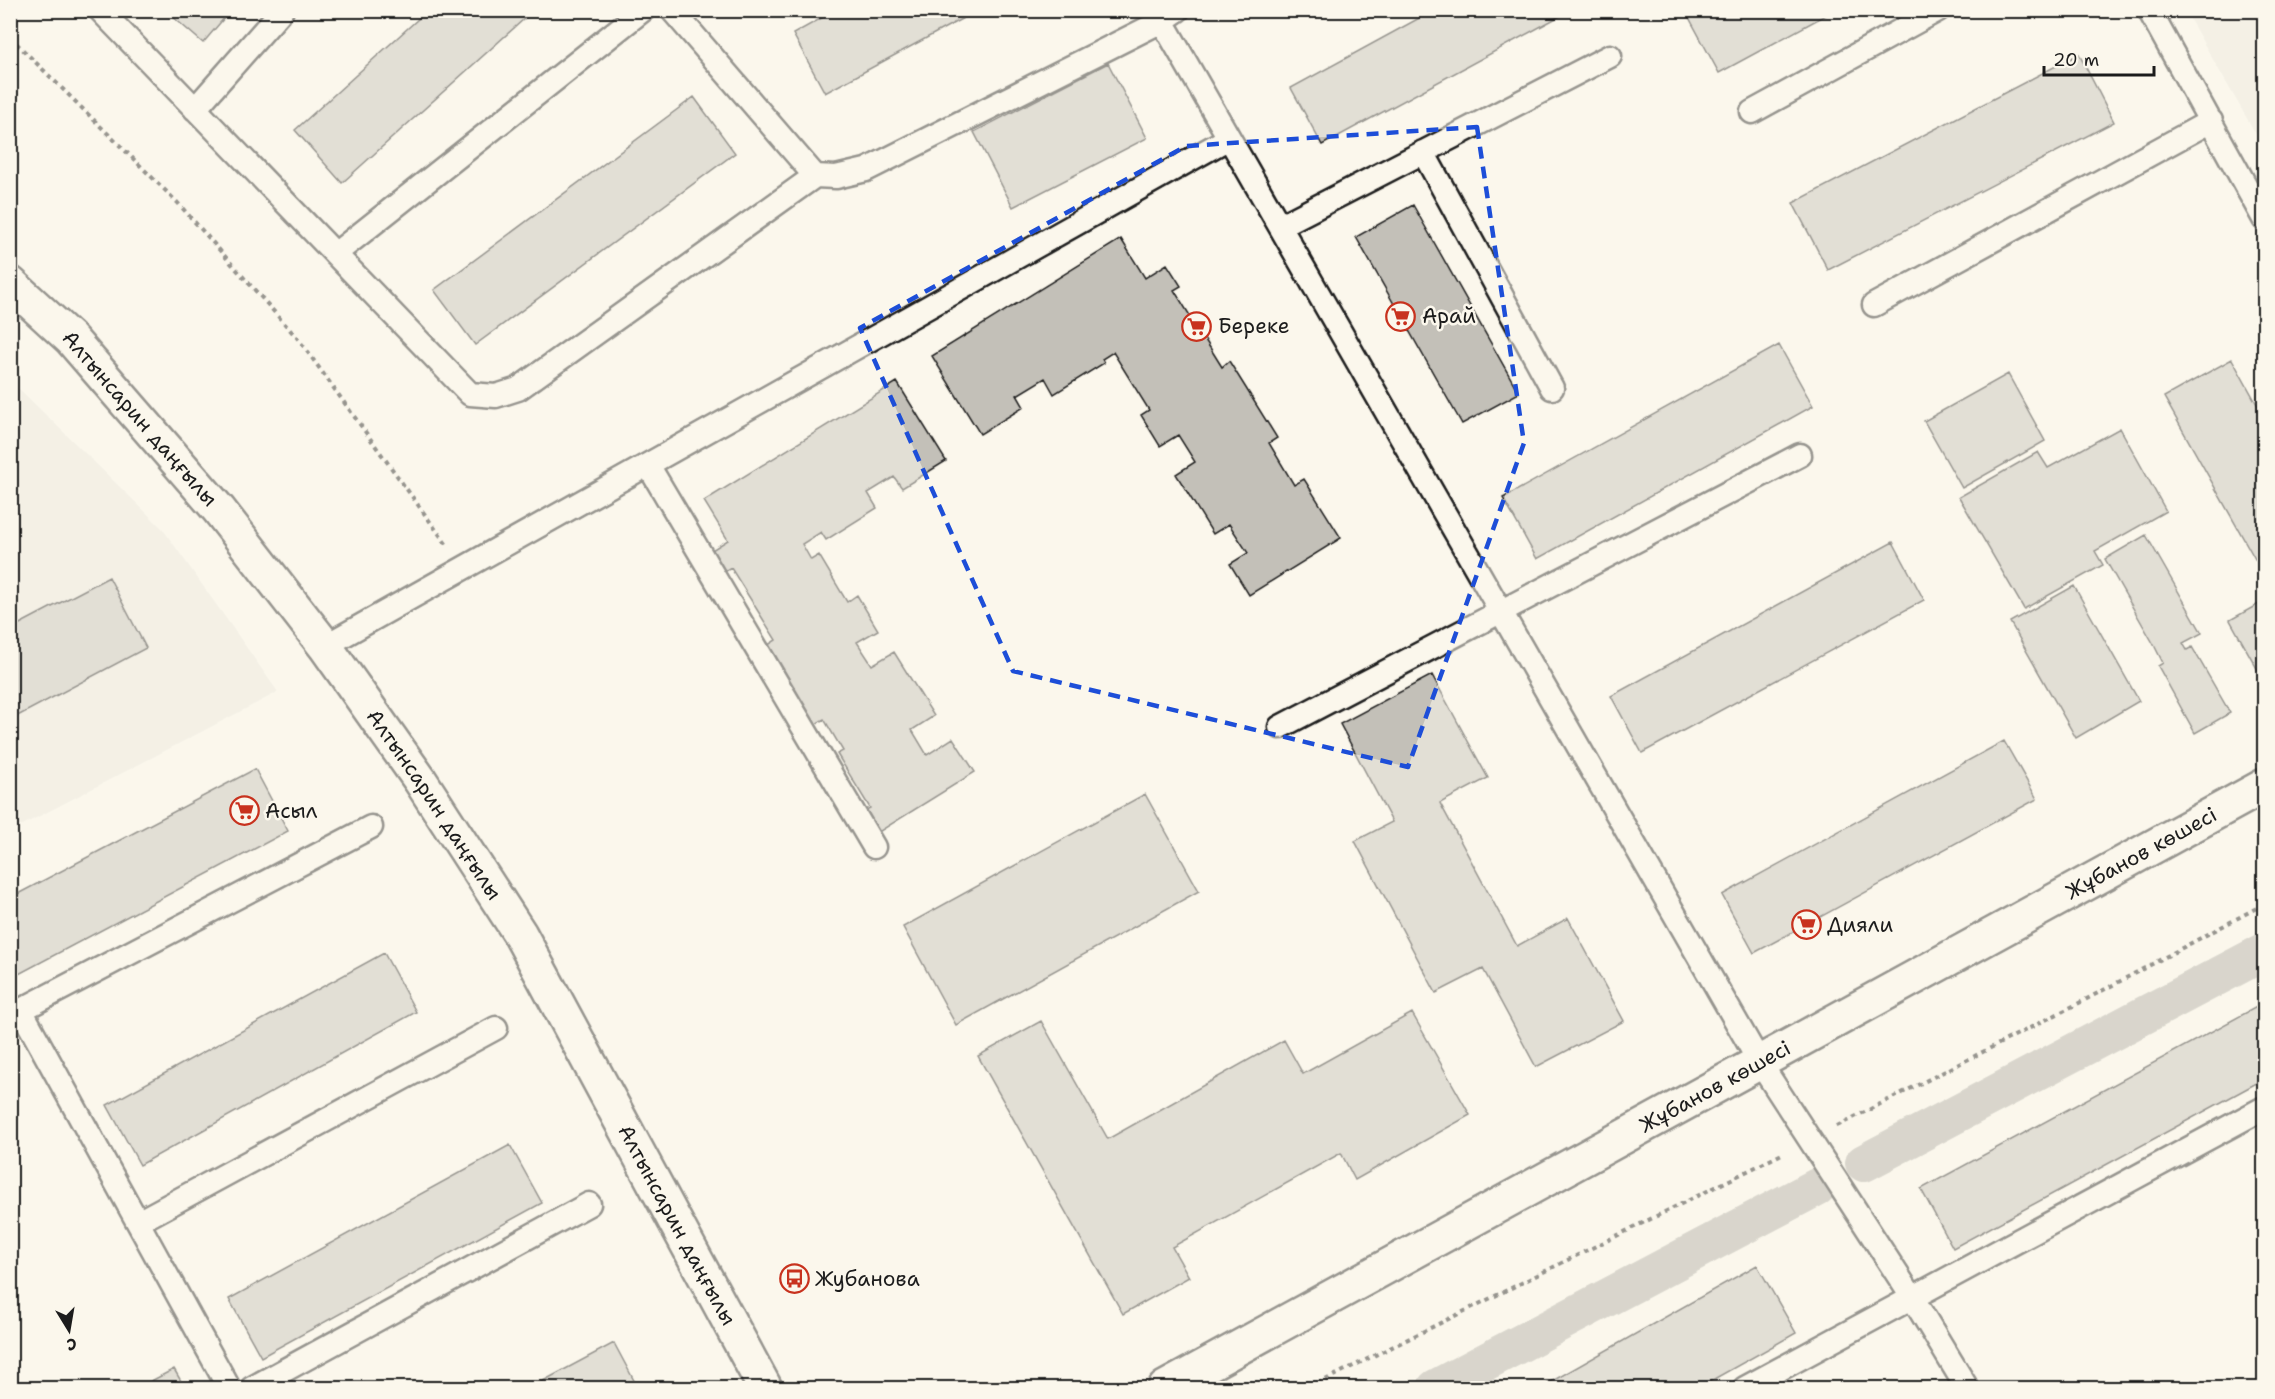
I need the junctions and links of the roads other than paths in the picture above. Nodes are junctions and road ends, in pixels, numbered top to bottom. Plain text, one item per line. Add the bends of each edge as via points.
1 (100, 10) edge
2 (282, 10) edge
3 (644, 10) edge
4 (672, 10) edge
5 (1938, 10) edge
6 (2150, 10) edge
7 (1170, 16) edge
8 (1610, 56) dead end
9 (195, 109) junction
10 (1752, 112) dead end
11 (2211, 121) junction
12 (1229, 138) junction
13 (1423, 152) junction
14 (815, 176) junction
15 (2265, 219) edge
16 (1280, 226) junction
17 (335, 254) junction
18 (10, 283) edge
19 (1874, 305) dead end
20 (1552, 388) dead end
21 (1800, 455) dead end
22 (648, 465) junction
23 (1501, 612) junction
24 (325, 646) junction
25 (1280, 727) dead end
26 (2265, 786) edge
27 (371, 828) dead end
28 (874, 847) dead end
29 (496, 1028) dead end
30 (1760, 1063) junction
31 (2265, 1108) edge
32 (589, 1204) dead end
33 (138, 1222) junction
34 (1912, 1296) junction
35 (230, 1389) edge
36 (252, 1389) edge
37 (765, 1389) edge
38 (1165, 1389) edge
39 (1744, 1389) edge
40 (1967, 1389) edge

1 - 9 lane
2 - 9 lane
3 - 17 lane
4 - 14 lane
5 - 10 lane
6 - 11 lane
7 - 12 lane
7 - 14 lane via 866,170 836,177
8 - 13 lane
9 - 17 lane
11 - 15 lane
11 - 19 lane
12 - 16 lane
12 - 22 lane
13 - 16 lane
13 - 20 lane
14 - 17 lane via 518,389 496,396 470,394
16 - 23 lane
18 - 24 main road, Алтынсарин даңғылы via 71,339 219,510
21 - 23 lane
22 - 24 lane
22 - 28 lane
23 - 25 lane
23 - 30 lane
24 - 37 main road, Алтынсарин даңғылы via 420,780 520,934
26 - 30 main road, Жұбанов көшесі
27 - 33 lane via 21,1010
29 - 33 lane
30 - 34 lane
30 - 38 main road, Жұбанов көшесі
31 - 34 lane
32 - 36 lane
33 - 35 lane
34 - 39 lane
34 - 40 lane

